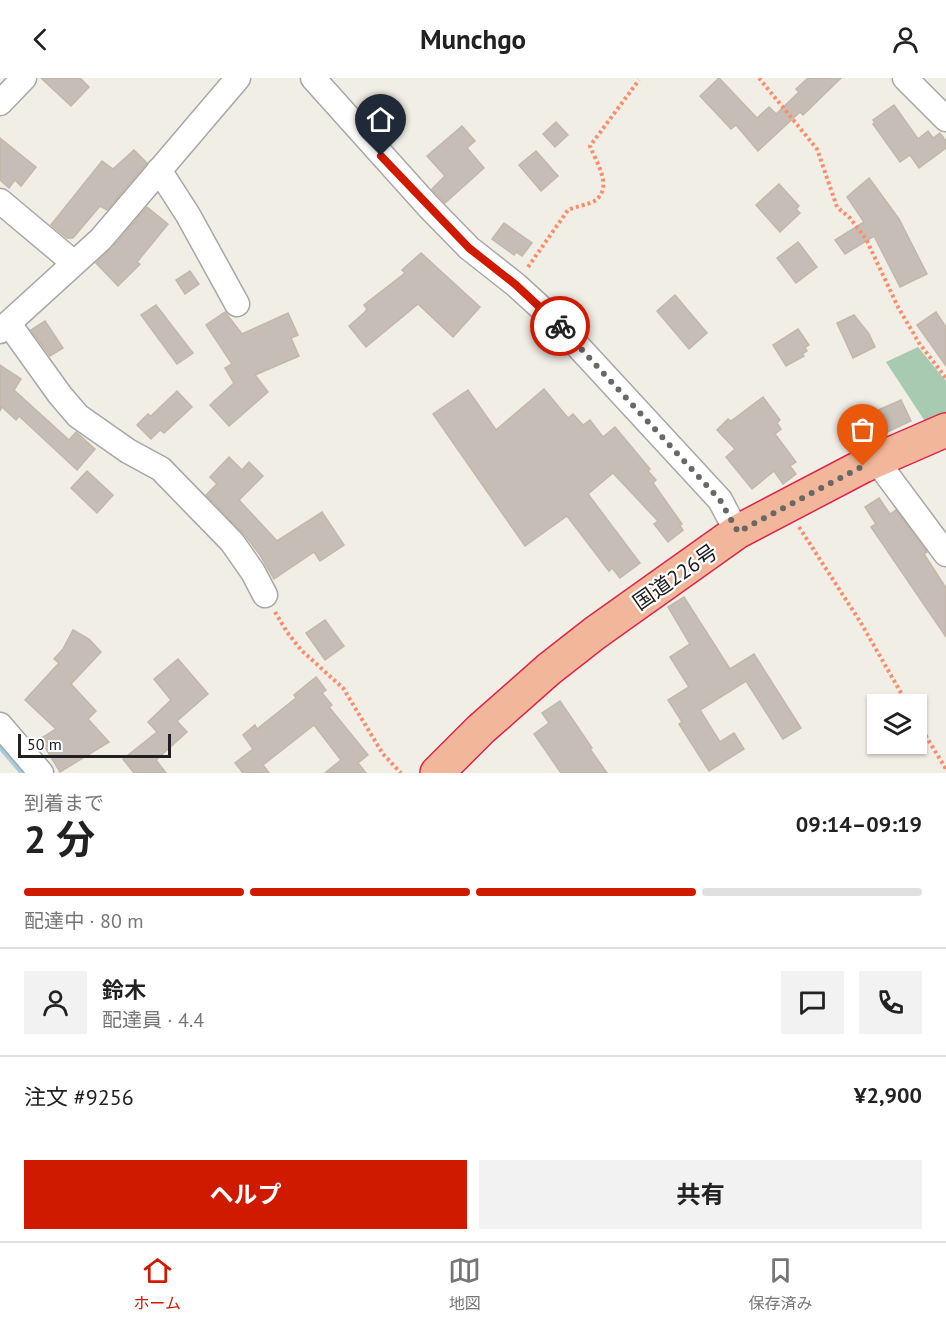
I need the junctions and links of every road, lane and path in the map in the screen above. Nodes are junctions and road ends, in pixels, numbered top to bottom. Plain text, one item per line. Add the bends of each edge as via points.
1 (24, 78) edge
2 (238, 78) edge
3 (313, 78) edge
4 (759, 78) edge
5 (905, 78) edge
6 (639, 79) edge
7 (0, 103) edge
8 (946, 119) edge
9 (159, 170) junction
10 (0, 201) edge
11 (74, 263) junction
12 (516, 285) junction
13 (237, 304) dead end
14 (4, 327) edge
15 (946, 378) edge
16 (946, 430) edge
17 (876, 460) junction
18 (785, 506) junction
19 (738, 532) junction
20 (946, 554) edge
21 (265, 595) joint
22 (902, 694) edge
23 (0, 725) edge
24 (927, 738) edge
25 (946, 769) edge
26 (40, 773) edge
27 (401, 773) edge
28 (437, 773) edge

1 - 7 street
2 - 9 street
3 - 12 street via 469,248
4 - 15 path via 817,149 837,207 867,239 898,307
5 - 8 street
6 - 12 path via 590,146 604,182 603,191 594,201 568,210
9 - 11 street via 101,239
9 - 13 street
10 - 11 street
11 - 14 street
12 - 19 street via 551,317 720,500
14 - 21 street via 78,416 161,469 232,542
16 - 17 highway, 国道226号
17 - 18 highway, 国道226号
17 - 20 street
18 - 19 highway, 国道226号
18 - 22 path
19 - 28 highway, 国道226号 via 549,669
21 - 27 path via 301,650 344,688 382,754
23 - 26 street
24 - 25 path

